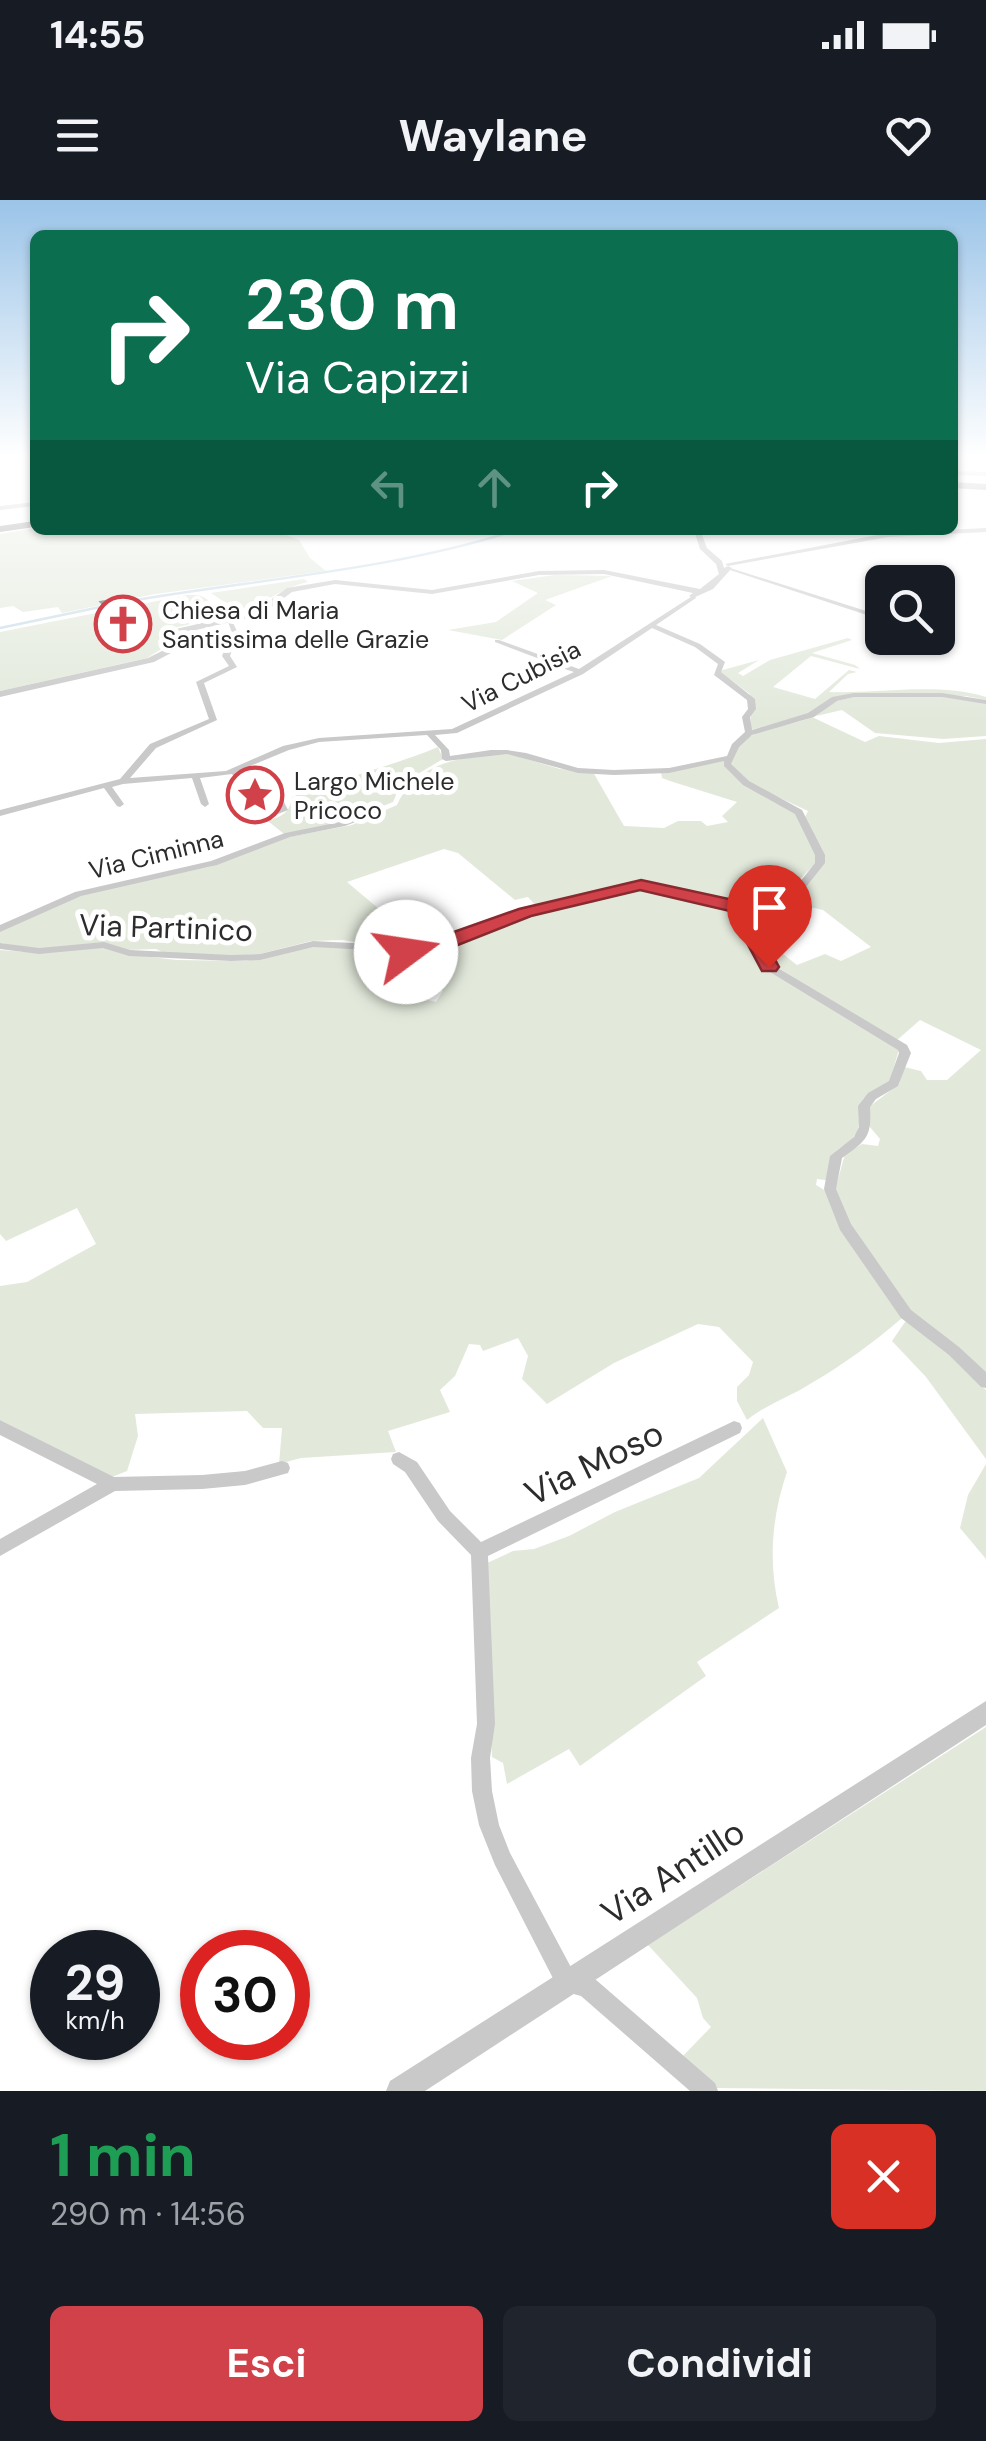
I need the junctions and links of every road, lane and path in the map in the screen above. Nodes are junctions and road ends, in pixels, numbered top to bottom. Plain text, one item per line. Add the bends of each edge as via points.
1 (703, 545) edge
2 (826, 545) edge
3 (727, 566) junction
4 (698, 595) junction
5 (865, 612) edge
6 (229, 620) junction
7 (651, 625) junction
8 (497, 641) dead end
9 (558, 664) junction
10 (580, 672) junction
11 (522, 686) dead end
12 (0, 694) edge
13 (986, 702) edge
14 (750, 734) junction
15 (431, 735) junction
16 (728, 758) junction
17 (234, 771) junction
18 (195, 776) junction
19 (123, 782) junction
20 (106, 786) junction
21 (249, 796) dead end
22 (120, 804) dead end
23 (205, 804) dead end
24 (22, 808) junction
25 (381, 809) dead end
26 (0, 813) edge
27 (0, 820) edge
28 (736, 906) junction
29 (0, 928) edge
30 (0, 946) edge
31 (428, 950) junction
32 (429, 992) dead end
33 (986, 1382) edge
34 (0, 1427) edge
35 (734, 1428) dead end
36 (399, 1459) dead end
37 (282, 1468) dead end
38 (113, 1484) junction
39 (0, 1548) edge
40 (479, 1552) junction
41 (986, 1712) edge
42 (567, 1982) junction
43 (400, 2091) edge
44 (706, 2091) edge

1 - 3 street
2 - 3 street
3 - 4 street, Via Cubisia
3 - 5 street
4 - 6 street via 588,572 432,592 335,582 290,590 265,610
4 - 7 street, Via Cubisia
6 - 12 street via 170,633 168,651 152,660
6 - 19 street via 235,633 226,654 233,667 200,682 213,720 153,746
7 - 10 street, Via Cubisia
7 - 14 street via 696,642 719,660 717,673 751,698
8 - 9 street
9 - 10 street
9 - 11 street
10 - 15 street, Via Cubisia via 464,728
13 - 14 street via 854,695
14 - 16 street
15 - 16 street via 446,759 506,752 570,769 670,770
15 - 17 street, Via Cubisia via 314,741
16 - 28 street, Via Partinico via 746,784 799,812 820,856 787,905
17 - 18 street, Via Cubisia
17 - 21 street
18 - 19 street, Via Cubisia
18 - 23 street
19 - 20 street, Via Cubisia
20 - 22 street
20 - 24 street, Via Cubisia
24 - 26 street
24 - 27 street
25 - 29 street, Via Ciminna via 214,863 78,894
28 - 31 street, Via Partinico via 641,885 525,912
28 - 33 street via 769,967 903,1048 894,1083 864,1106 859,1140 836,1156 830,1188 844,1226 906,1314
30 - 31 street, Via Partinico via 39,952 104,945 129,953 231,958 330,944
31 - 32 street via 440,974
34 - 38 street
35 - 40 street, Via Moso
36 - 40 street
37 - 38 street via 230,1479
38 - 39 street
40 - 42 street via 486,1724 478,1751 490,1832
41 - 42 street, Via Antillo
42 - 43 street, Via Antillo
42 - 44 street via 587,1987

